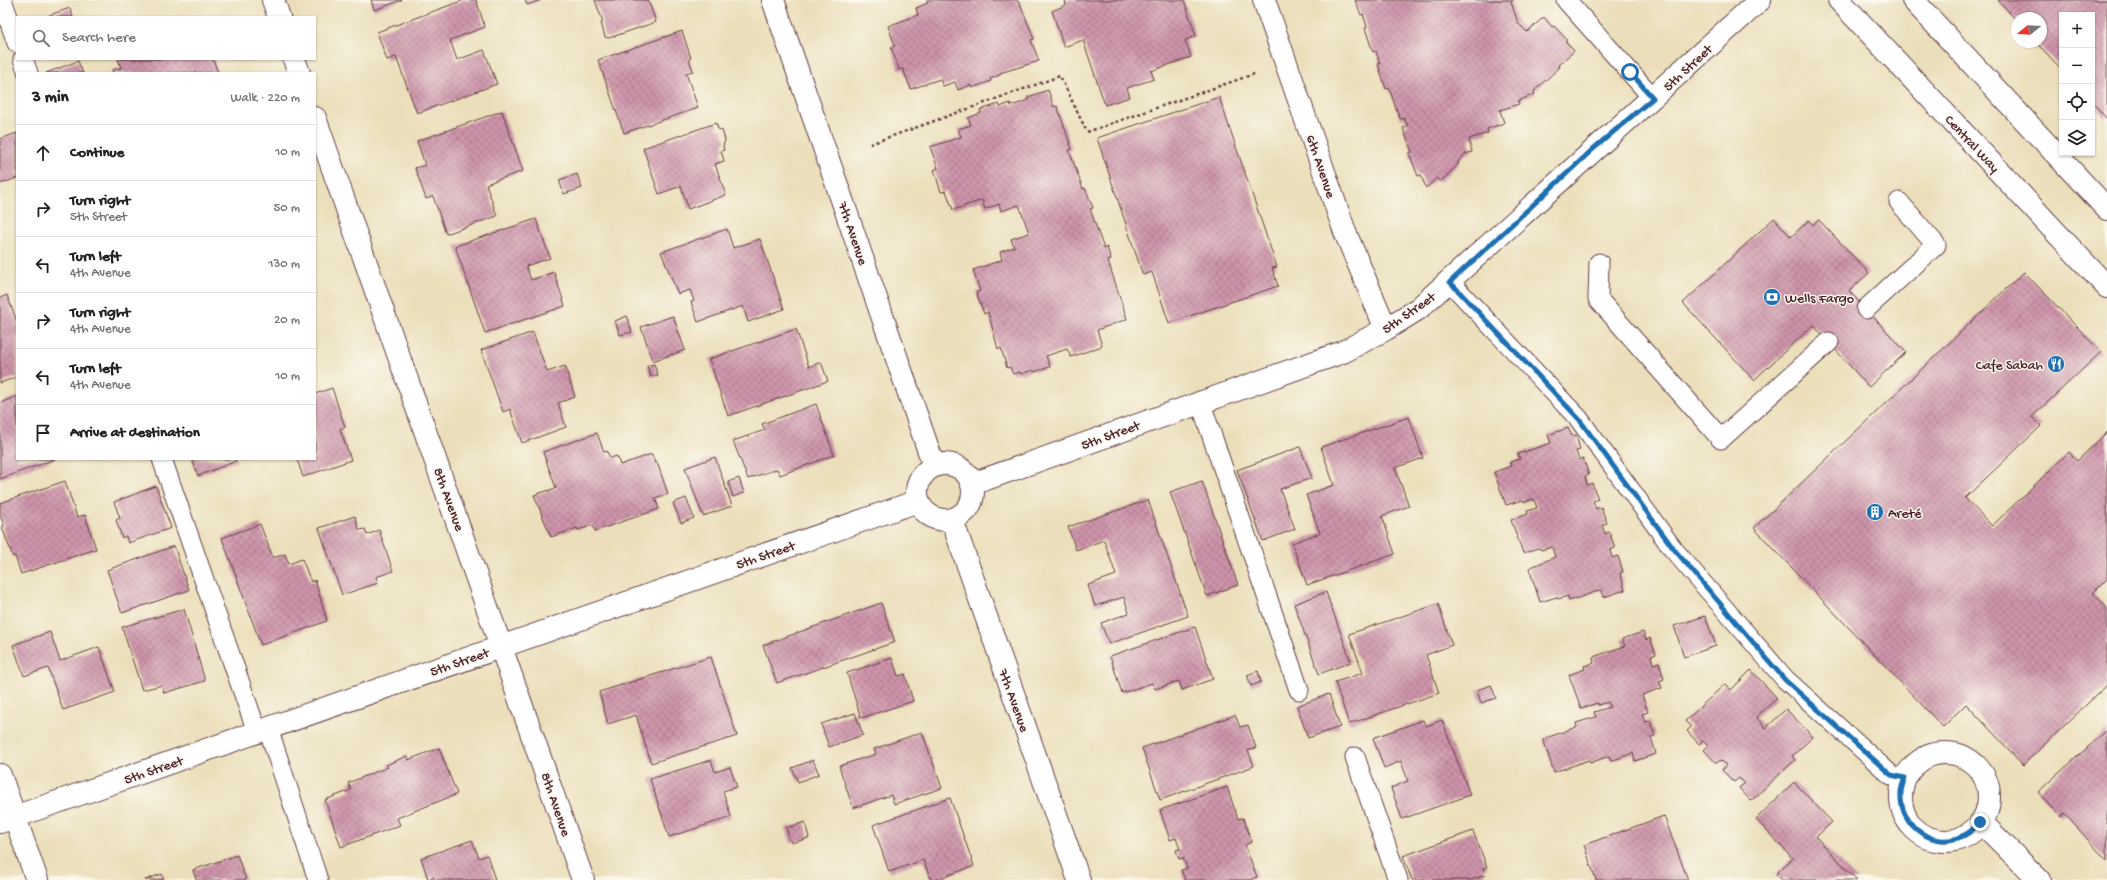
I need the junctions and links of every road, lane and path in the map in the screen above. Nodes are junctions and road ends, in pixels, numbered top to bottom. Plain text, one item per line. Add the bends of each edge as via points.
1 (2, 0) edge
2 (273, 0) edge
3 (773, 0) edge
4 (1264, 0) edge
5 (1566, 0) edge
6 (1760, 0) edge
7 (1839, 0) edge
8 (1913, 0) edge
9 (279, 16) edge
10 (16, 40) edge
11 (23, 60) edge
12 (294, 60) edge
13 (1263, 70) dead end
14 (28, 72) edge
15 (299, 72) edge
16 (1653, 98) junction
17 (316, 121) edge
18 (870, 144) dead end
19 (1899, 202) dead end
20 (2107, 209) edge
21 (1599, 262) dead end
22 (1450, 282) junction
23 (2107, 287) edge
24 (1866, 309) dead end
25 (1386, 329) junction
26 (1829, 342) dead end
27 (1200, 401) junction
28 (162, 460) edge
29 (934, 466) junction
30 (972, 484) junction
31 (918, 501) junction
32 (952, 520) junction
33 (502, 646) junction
34 (1299, 690) dead end
35 (263, 730) junction
36 (1355, 757) dead end
37 (0, 775) edge
38 (1898, 777) junction
39 (7, 820) edge
40 (1980, 822) junction
41 (37, 880) edge
42 (318, 880) edge
43 (583, 880) edge
44 (1079, 880) edge
45 (1398, 880) edge
46 (2038, 880) edge

1 - 10 lane
2 - 9 street
3 - 29 street, 7th Avenue
4 - 25 street, 6th Avenue via 1345,232
5 - 16 lane
6 - 16 street, 5th Street
7 - 23 street, Central Way
8 - 20 street
11 - 14 lane
12 - 15 street
13 - 18 path via 1087,132 1060,76
16 - 22 street, 5th Street via 1592,150
17 - 33 street, 8th Avenue
19 - 24 lane via 1936,245
21 - 26 lane via 1598,299 1721,439
22 - 25 street, 5th Street via 1418,309
22 - 38 lane via 1579,419 1673,548 1785,680
25 - 27 street, 5th Street via 1343,352
27 - 30 street, 5th Street
27 - 34 lane
28 - 35 lane
29 - 30 street via 953,465 968,476
29 - 31 street via 920,478 917,487
30 - 32 street via 974,493 967,510
31 - 32 street via 926,513 934,518
31 - 33 street, 5th Street
32 - 44 street, 7th Avenue
33 - 35 street, 5th Street
33 - 43 street, 8th Avenue
35 - 39 street, 5th Street
35 - 42 lane
36 - 45 lane
37 - 39 street
38 - 40 street via 1902,807 1907,820 1917,831 1929,838 1943,841 1958,839 1971,832
38 - 40 street via 1924,758 1938,753 1967,758 1986,780 1987,809
39 - 41 street
40 - 46 street

